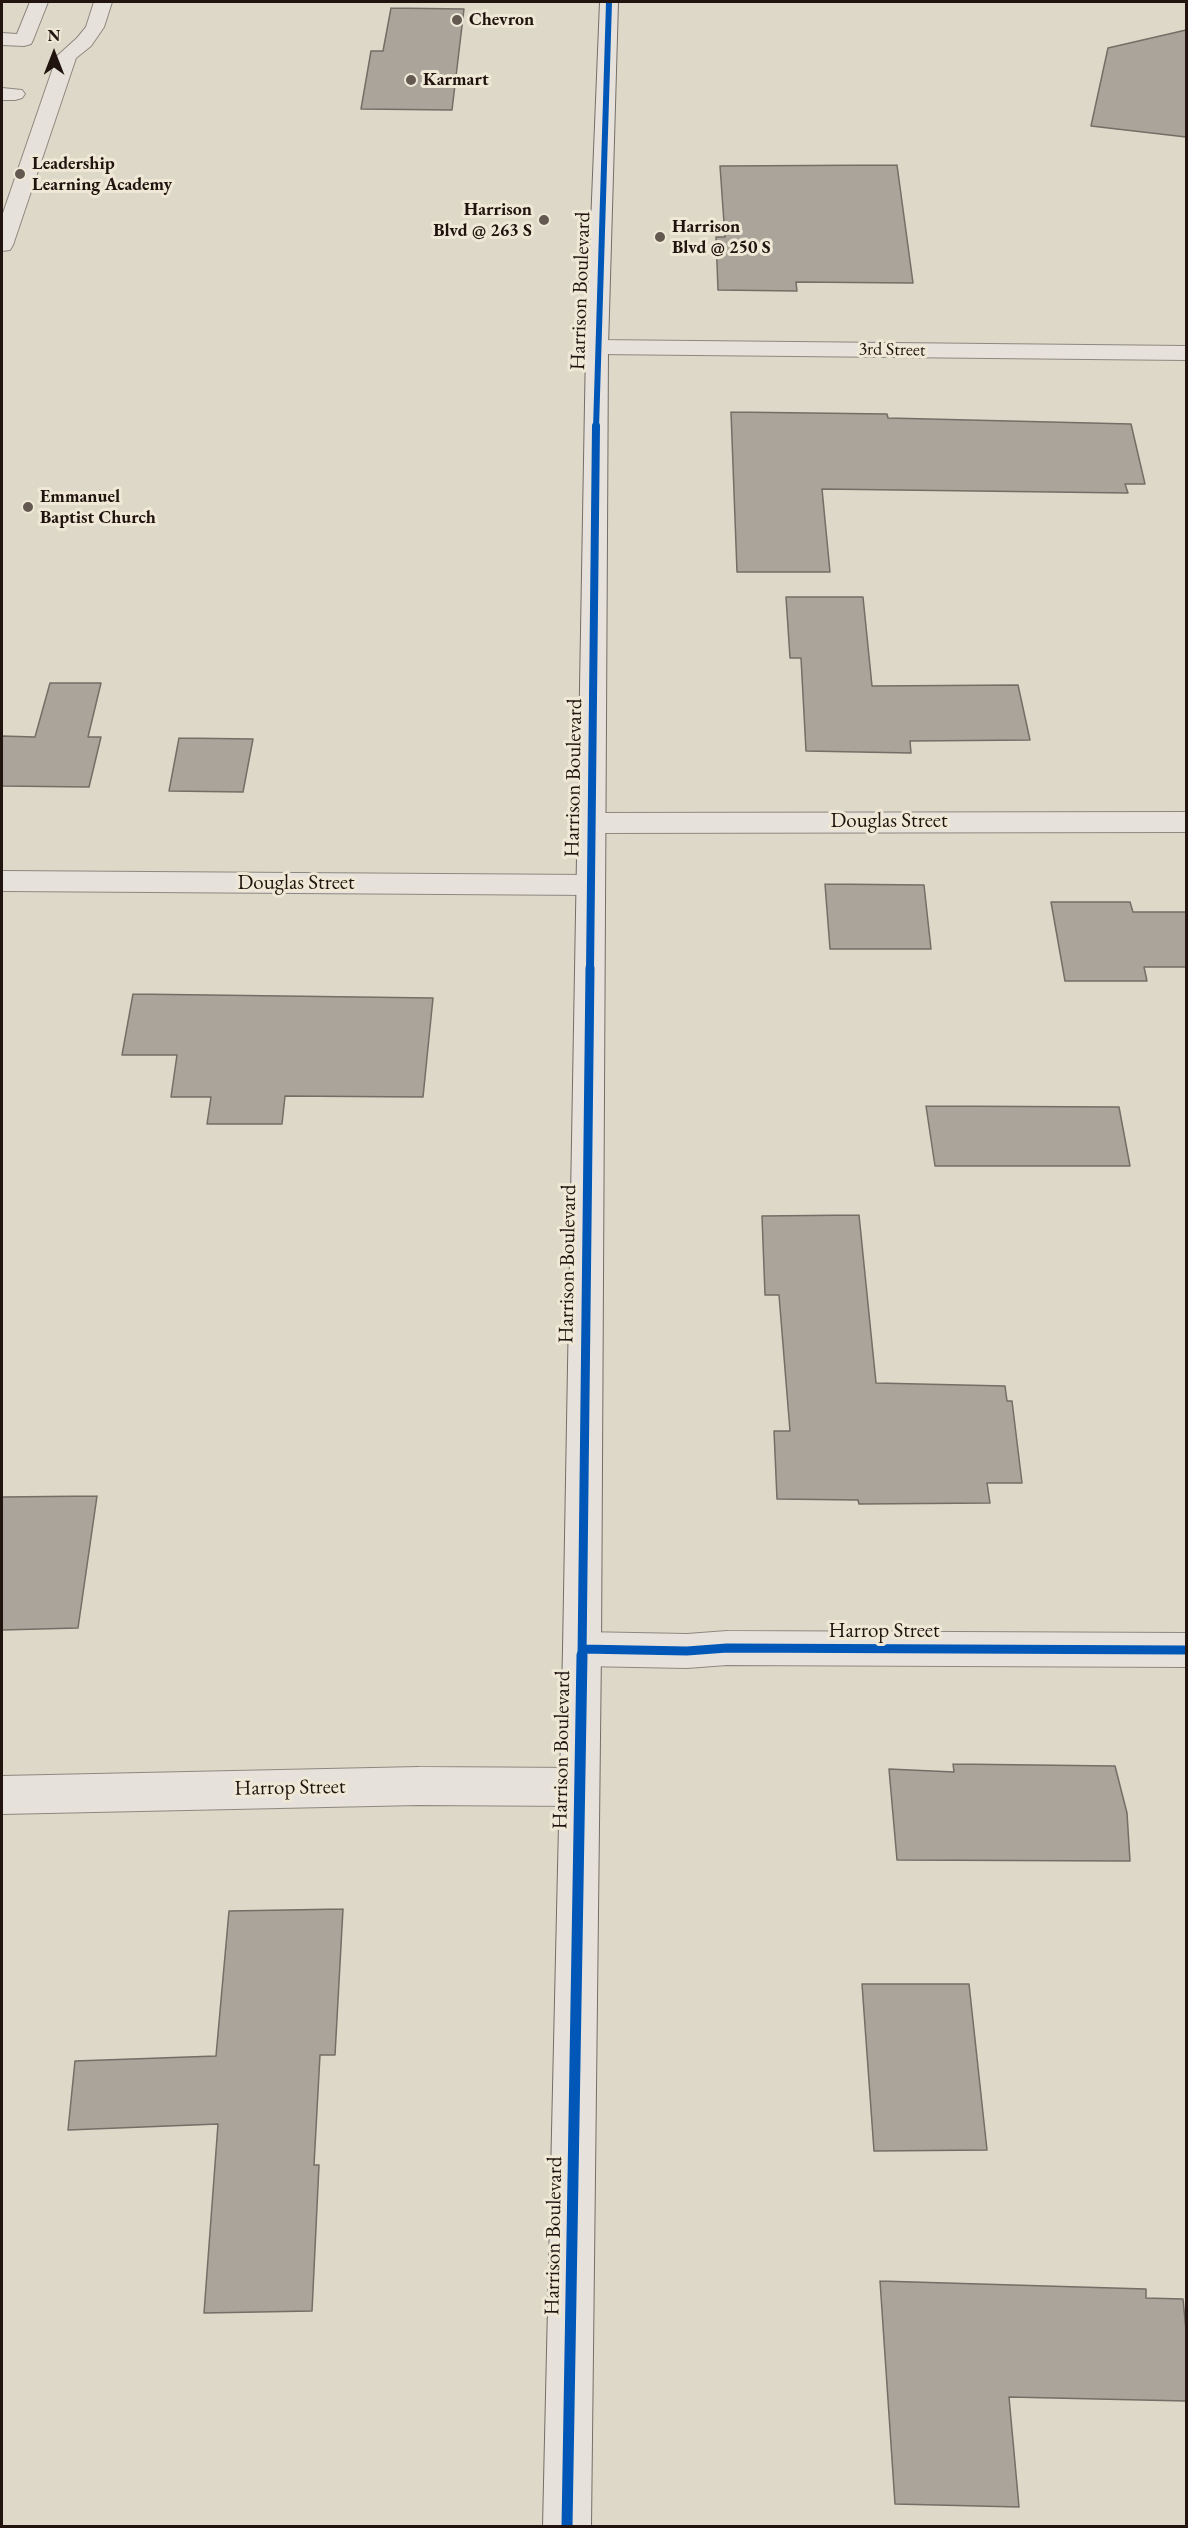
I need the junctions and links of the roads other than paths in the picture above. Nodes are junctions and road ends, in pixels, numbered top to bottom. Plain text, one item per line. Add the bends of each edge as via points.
1 (39, 2) edge
2 (103, 2) edge
3 (609, 2) edge
4 (2, 39) edge
5 (2, 245) edge
6 (597, 347) junction
7 (1186, 354) edge
8 (1186, 822) edge
9 (592, 823) junction
10 (2, 881) edge
11 (590, 885) junction
12 (582, 1649) junction
13 (1186, 1650) edge
14 (579, 1787) junction
15 (2, 1795) edge
16 (567, 2526) edge

1 - 4 main road via 24,40
2 - 5 main road via 95,27 67,56
3 - 6 main road, Harrison Boulevard
6 - 7 main road, 3rd Street
6 - 9 main road, Harrison Boulevard
8 - 9 main road, Douglas Street
9 - 11 main road, Harrison Boulevard
10 - 11 main road, Douglas Street
11 - 12 main road, Harrison Boulevard
12 - 13 main road, Harrop Street
12 - 14 main road, Harrison Boulevard
14 - 15 main road, Harrop Street via 419,1786
14 - 16 main road, Harrison Boulevard

